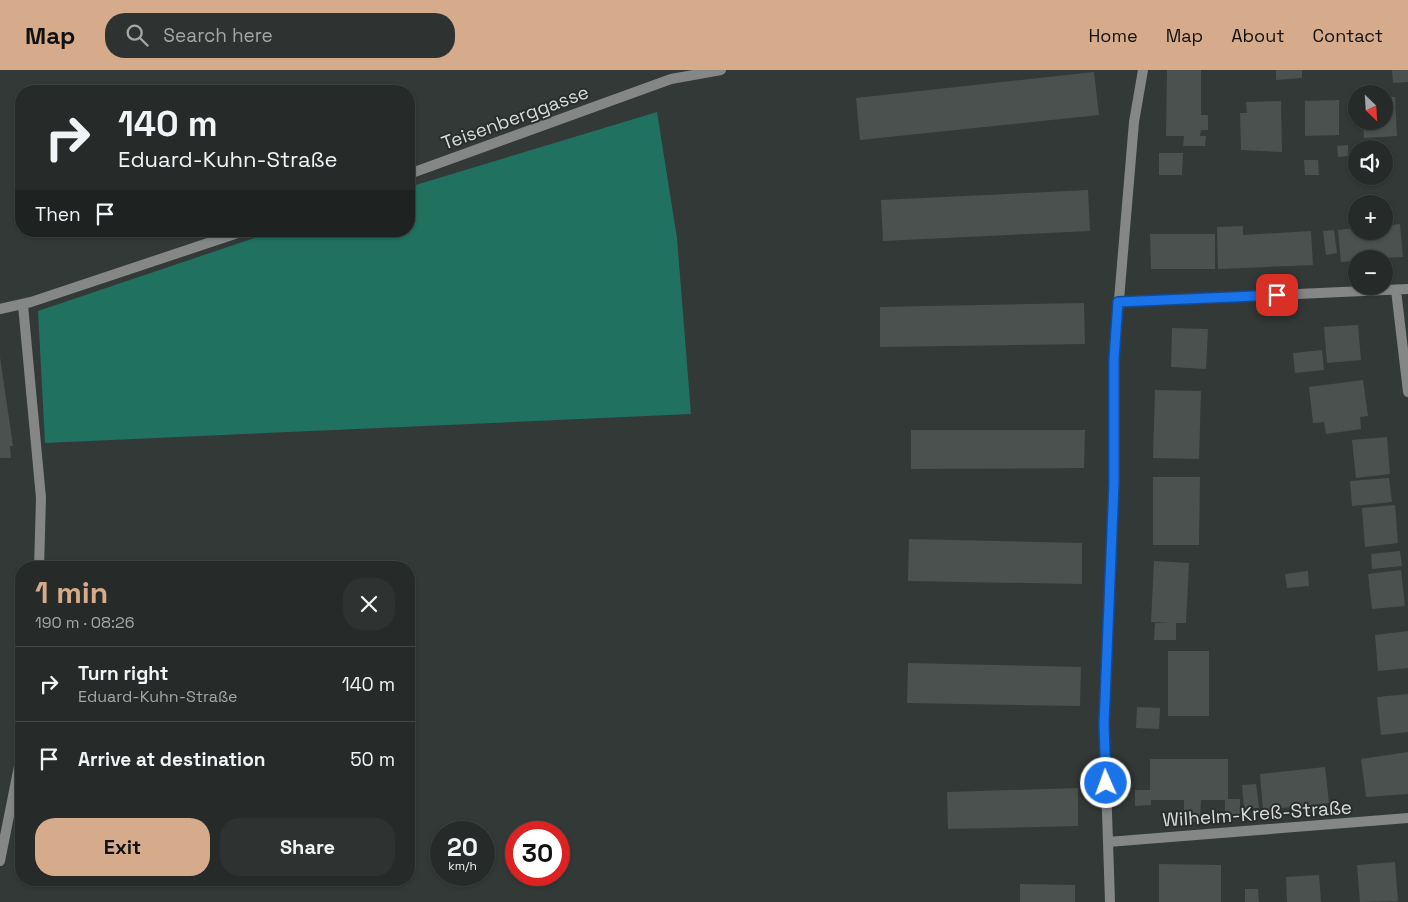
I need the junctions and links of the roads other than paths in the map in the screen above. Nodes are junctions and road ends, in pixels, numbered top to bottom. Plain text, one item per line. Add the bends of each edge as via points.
1 (721, 70) edge
2 (1143, 70) edge
3 (415, 172) edge
4 (226, 237) edge
5 (1408, 289) edge
6 (1396, 290) junction
7 (1118, 302) junction
8 (23, 305) junction
9 (0, 309) edge
10 (1408, 392) edge
11 (39, 561) edge
12 (15, 784) edge
13 (1408, 818) edge
14 (1108, 842) junction
15 (2, 845) edge
16 (0, 861) edge
17 (1110, 902) edge

1 - 3 street, Teisenberggasse via 671,79
2 - 7 street via 1134,122
4 - 8 street
5 - 6 street
6 - 7 street
6 - 10 street
7 - 14 street via 1104,724
8 - 9 street
8 - 11 street via 41,498
12 - 15 street
13 - 14 street, Wilhelm-Kreß-Straße
14 - 17 street
15 - 16 street

